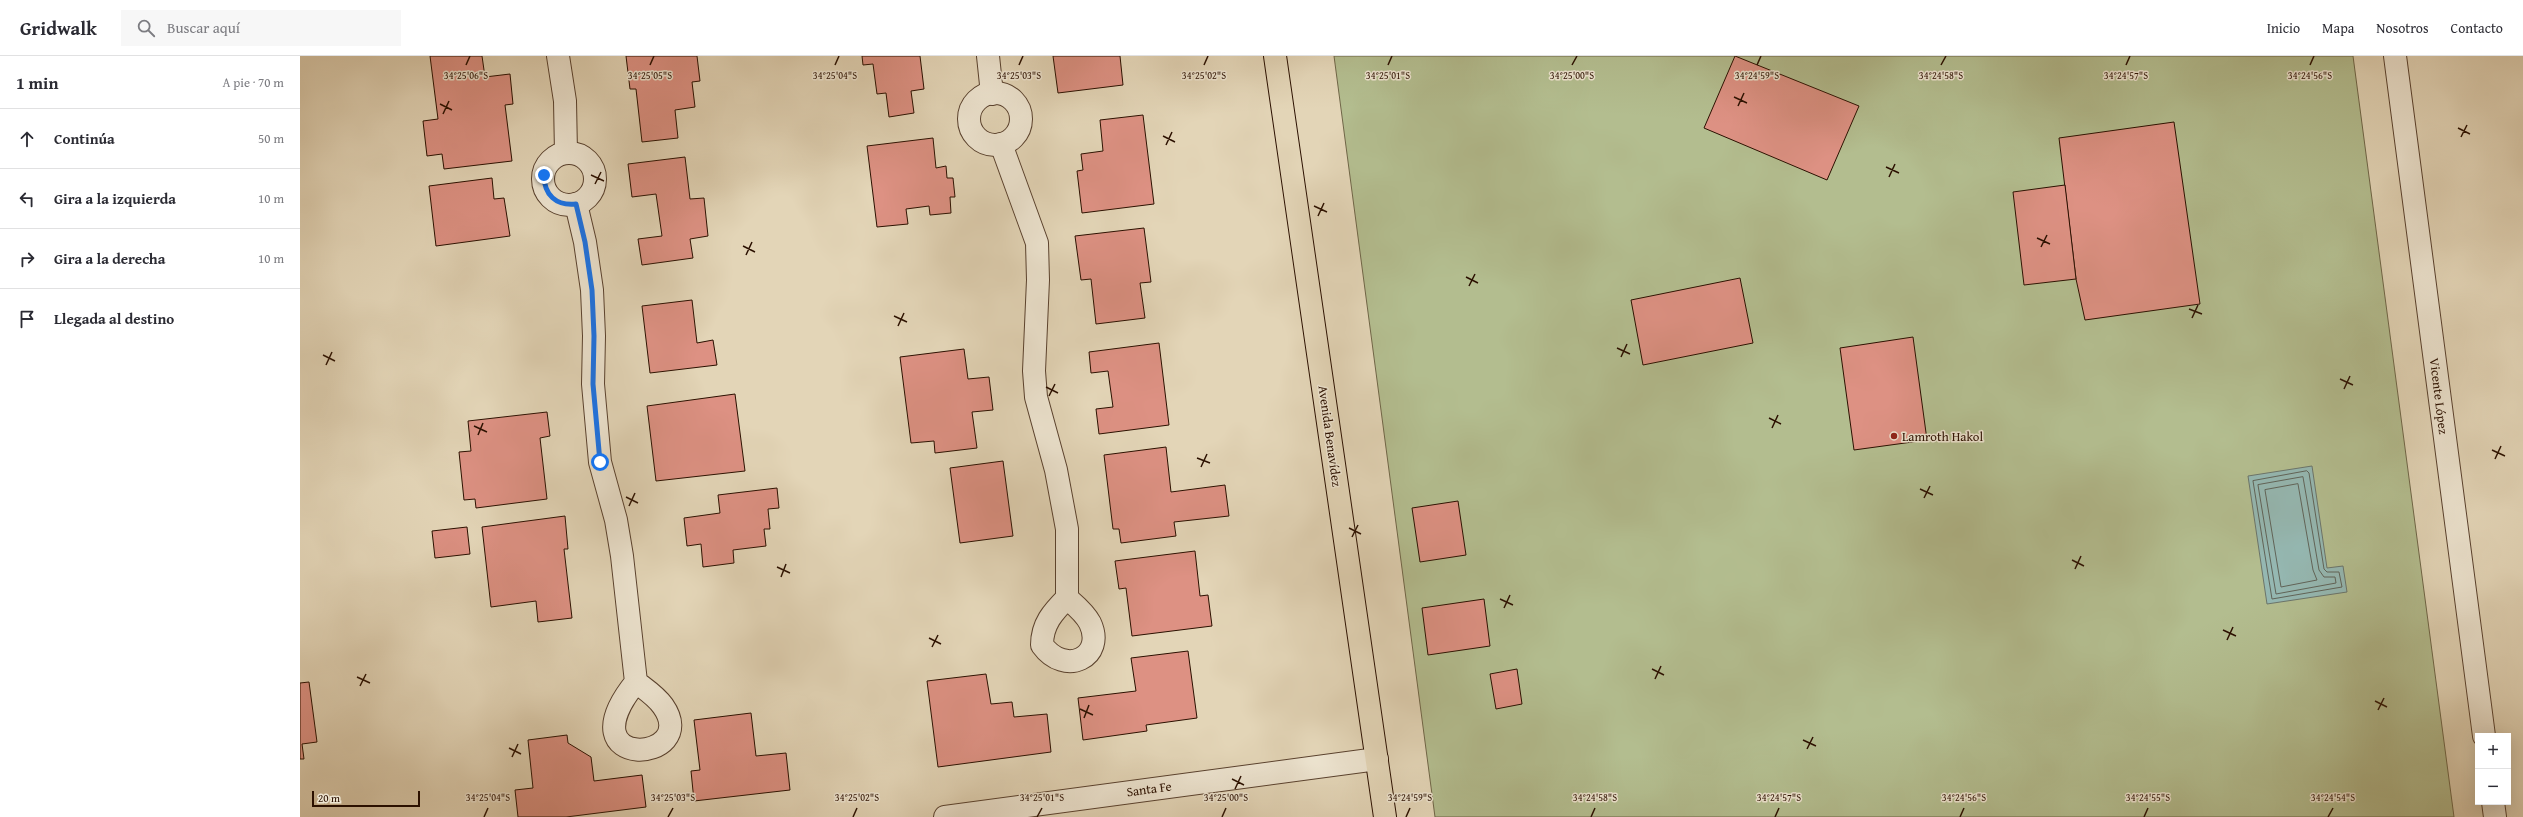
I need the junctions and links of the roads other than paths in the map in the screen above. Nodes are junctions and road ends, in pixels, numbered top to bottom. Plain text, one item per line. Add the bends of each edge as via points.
1 (558, 56) edge
2 (988, 56) edge
3 (1274, 56) edge
4 (2395, 56) edge
5 (992, 94) junction
6 (1001, 144) junction
7 (566, 153) junction
8 (576, 204) junction
9 (1068, 598) dead end
10 (636, 682) dead end
11 (2484, 733) edge
12 (1377, 759) junction
13 (2493, 805) edge
14 (945, 817) edge
15 (1384, 817) edge
16 (2495, 817) edge

1 - 7 street via 565,101
2 - 5 street
3 - 12 main road, Avenida Benavídez
4 - 11 street, Vicente López
5 - 6 street via 1000,94 1015,103 1021,119 1015,135
5 - 6 street via 976,101 969,116 969,124 972,132 984,143
6 - 9 street via 1037,243 1034,371 1036,397 1056,470 1067,529
7 - 8 street via 583,157 590,163 595,179 590,195
7 - 8 street via 558,156 546,167 544,184 552,198 567,205
8 - 10 street via 592,290 593,384 600,462 616,520
12 - 14 street, Santa Fe
12 - 15 main road, Avenida Benavídez
13 - 16 street

